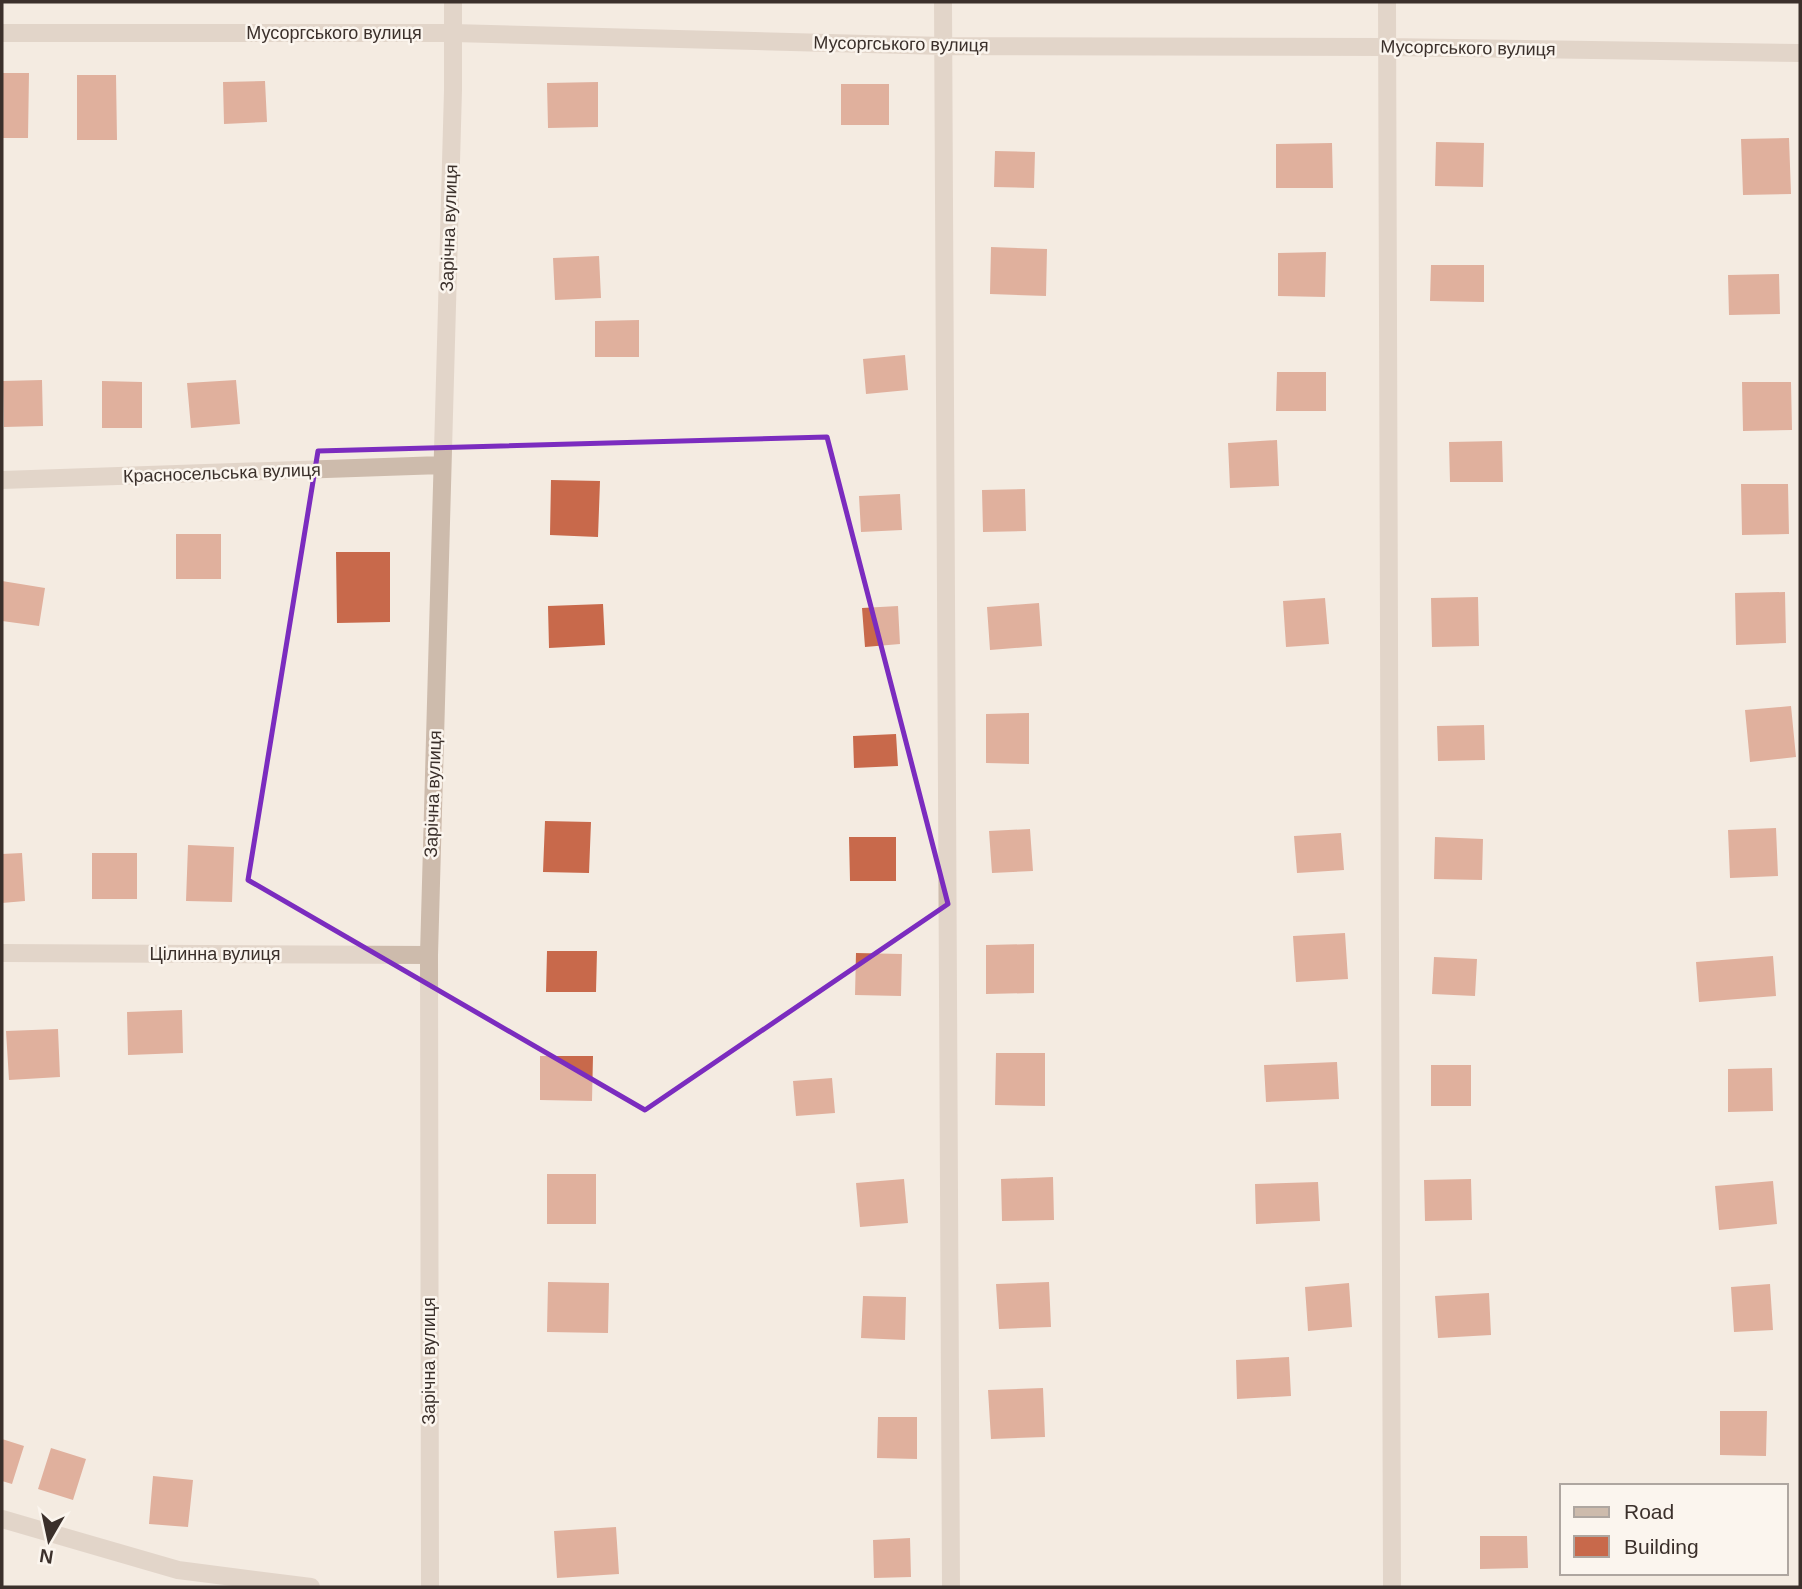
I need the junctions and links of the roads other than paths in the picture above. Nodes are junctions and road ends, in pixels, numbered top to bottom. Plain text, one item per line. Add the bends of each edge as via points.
1 (453, 2) edge
2 (943, 2) edge
3 (1387, 2) edge
4 (2, 33) edge
5 (453, 33) junction
6 (944, 46) junction
7 (1387, 47) junction
8 (1800, 53) edge
9 (442, 465) junction
10 (2, 480) edge
11 (2, 953) edge
12 (429, 955) junction
13 (2, 1519) edge
14 (311, 1587) edge
15 (430, 1587) edge
16 (951, 1587) edge
17 (1392, 1587) edge

1 - 5 street, Зарічна вулиця
2 - 6 street
3 - 7 street
4 - 5 street, Мусоргського вулиця
5 - 6 street, Мусоргського вулиця
5 - 9 street, Зарічна вулиця
6 - 7 street, Мусоргського вулиця
6 - 16 street
7 - 8 street, Мусоргського вулиця
7 - 17 street
9 - 10 street, Красносельська вулиця
9 - 12 street, Зарічна вулиця
11 - 12 street, Цілинна вулиця
12 - 15 street, Зарічна вулиця
13 - 14 street via 178,1570

